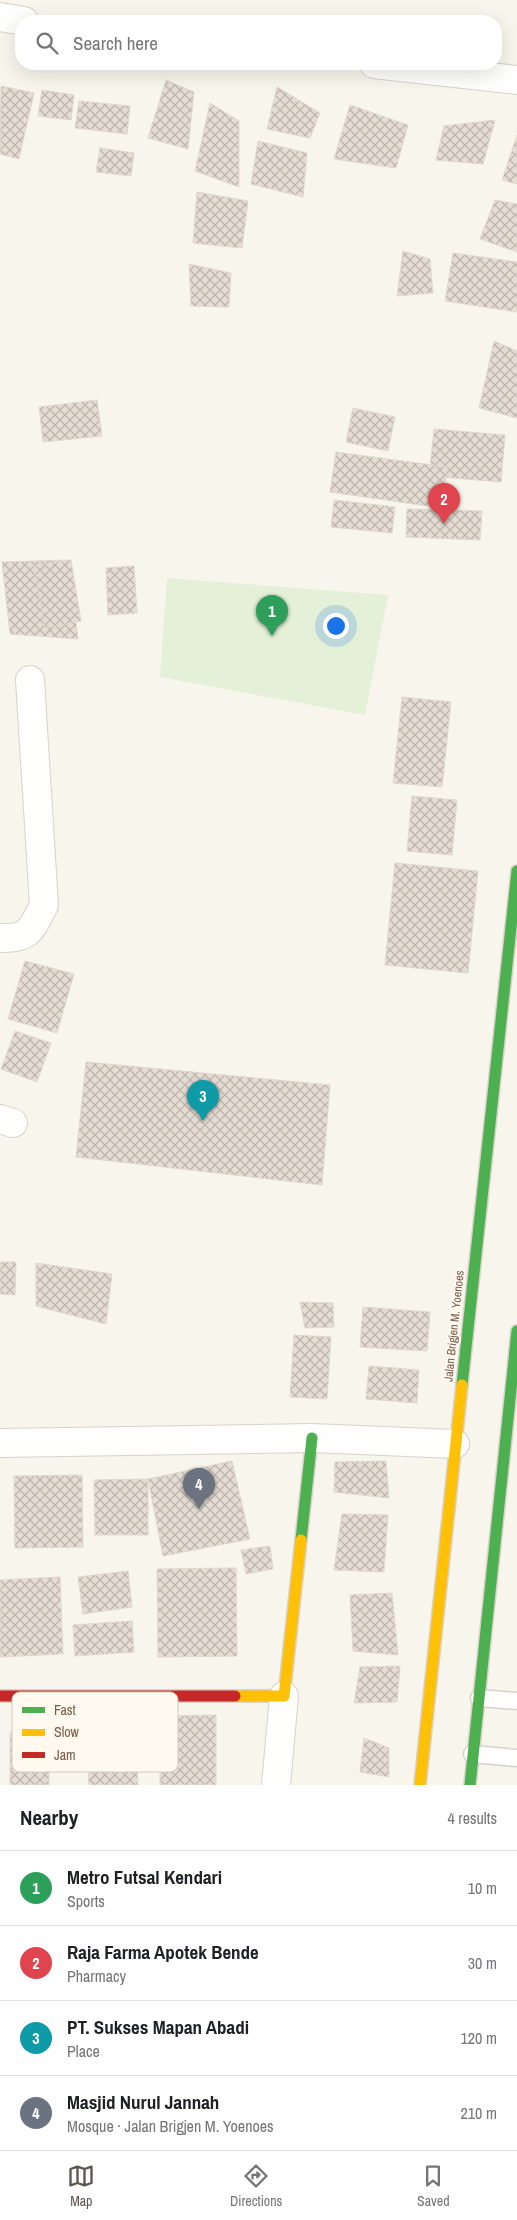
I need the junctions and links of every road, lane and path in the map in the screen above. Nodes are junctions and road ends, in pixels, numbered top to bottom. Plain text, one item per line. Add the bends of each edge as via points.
1 (0, 17) edge
2 (15, 20) edge
3 (428, 70) edge
4 (517, 80) edge
5 (30, 680) dead end
6 (517, 871) edge
7 (0, 938) edge
8 (517, 1331) edge
9 (312, 1438) junction
10 (0, 1443) edge
11 (455, 1444) junction
12 (178, 1696) edge
13 (284, 1696) junction
14 (479, 1698) junction
15 (517, 1701) edge
16 (472, 1754) junction
17 (517, 1758) edge
18 (276, 1785) edge
19 (420, 1785) edge
20 (470, 1785) edge

1 - 2 street
3 - 4 street
5 - 7 street via 44,905 31,931 18,938
6 - 11 main road, Jalan Brigjen M. Yoenoes
8 - 14 main road
9 - 10 street
9 - 11 street
9 - 13 main road
11 - 19 main road, Jalan Brigjen M. Yoenoes
12 - 13 main road
13 - 18 street
14 - 15 lane
14 - 16 main road
16 - 17 lane
16 - 20 main road

